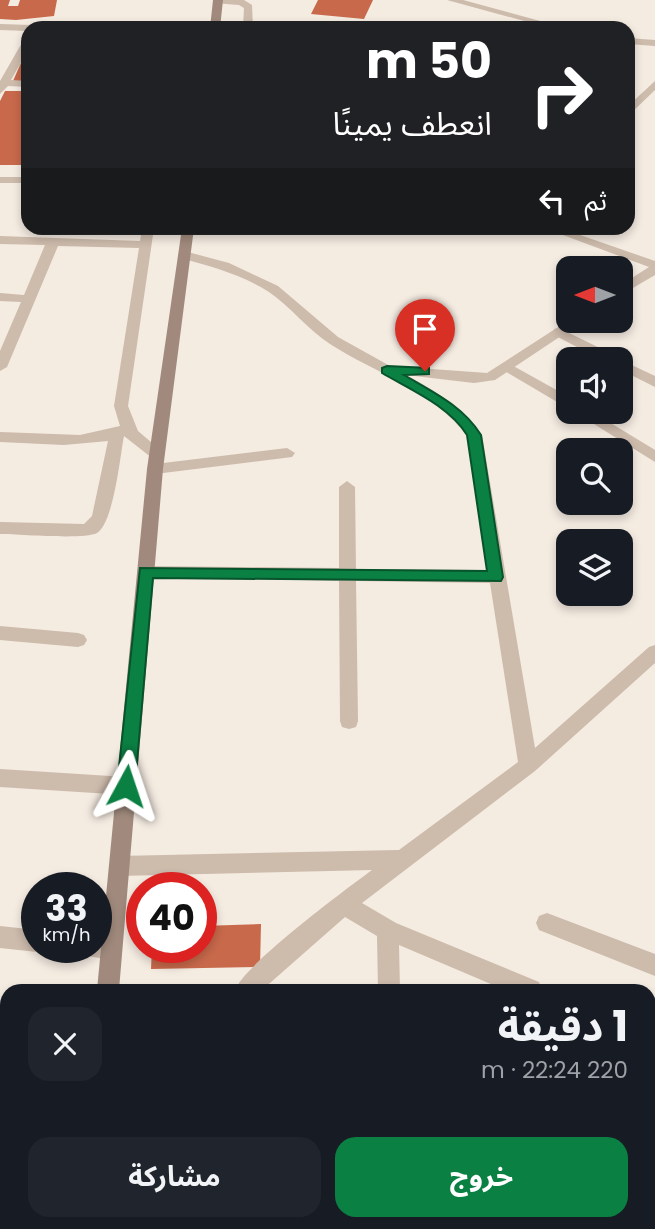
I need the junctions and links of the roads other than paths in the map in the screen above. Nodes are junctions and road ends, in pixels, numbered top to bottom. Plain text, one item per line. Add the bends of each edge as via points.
1 (218, 0) edge
2 (452, 0) edge
3 (216, 21) edge
4 (248, 21) edge
5 (534, 21) edge
6 (0, 27) edge
7 (21, 28) edge
8 (635, 42) edge
9 (655, 43) edge
10 (21, 53) edge
11 (655, 84) edge
12 (21, 85) edge
13 (2, 87) edge
14 (635, 105) edge
15 (0, 180) edge
16 (21, 180) edge
17 (147, 235) edge
18 (187, 235) edge
19 (569, 235) edge
20 (0, 240) edge
21 (53, 242) junction
22 (146, 245) junction
23 (184, 255) junction
24 (655, 267) edge
25 (634, 282) edge
26 (0, 298) edge
27 (30, 299) junction
28 (558, 333) edge
29 (561, 333) edge
30 (588, 347) edge
31 (508, 367) junction
32 (0, 368) edge
33 (387, 370) junction
34 (633, 370) edge
35 (655, 382) edge
36 (556, 396) edge
37 (601, 424) edge
38 (122, 431) junction
39 (0, 437) edge
40 (287, 453) dead end
41 (655, 457) edge
42 (156, 461) junction
43 (347, 487) dead end
44 (0, 528) edge
45 (146, 572) junction
46 (347, 574) junction
47 (495, 577) junction
48 (0, 633) edge
49 (78, 639) dead end
50 (651, 664) edge
51 (349, 721) dead end
52 (528, 765) junction
53 (0, 778) edge
54 (126, 786) junction
55 (402, 860) junction
56 (119, 866) junction
57 (112, 896) edge
58 (345, 905) junction
59 (547, 923) dead end
60 (388, 930) junction
61 (0, 937) edge
62 (21, 939) edge
63 (103, 963) edge
64 (655, 965) edge
65 (107, 984) edge
66 (252, 984) edge
67 (388, 984) edge
68 (517, 984) edge

1 - 3 street
1 - 4 street via 249,6
2 - 5 street
6 - 7 street
8 - 9 street
10 - 13 street
11 - 14 street
12 - 13 street
15 - 16 street
17 - 22 street
18 - 23 street
19 - 24 street
20 - 21 street
21 - 22 street
21 - 27 street
22 - 38 street via 121,406
23 - 33 street via 224,266 273,289 333,340
23 - 42 street
24 - 25 street
26 - 27 street
27 - 32 street
28 - 31 street
29 - 30 street
31 - 33 street via 490,377 474,378
31 - 36 street
33 - 47 street via 440,401 474,435
34 - 35 street
37 - 41 street
38 - 39 street via 81,440
38 - 42 street
38 - 44 street via 100,518 92,528
40 - 42 street
42 - 45 street
43 - 46 street
45 - 46 street
45 - 54 street
46 - 47 street
46 - 51 street
47 - 52 street
48 - 49 street
50 - 52 street
52 - 55 street
53 - 54 street
54 - 56 street
55 - 56 street
55 - 58 street
56 - 57 street
58 - 60 street
58 - 66 street
59 - 64 street
60 - 67 street
60 - 68 street
61 - 62 street
63 - 65 street

